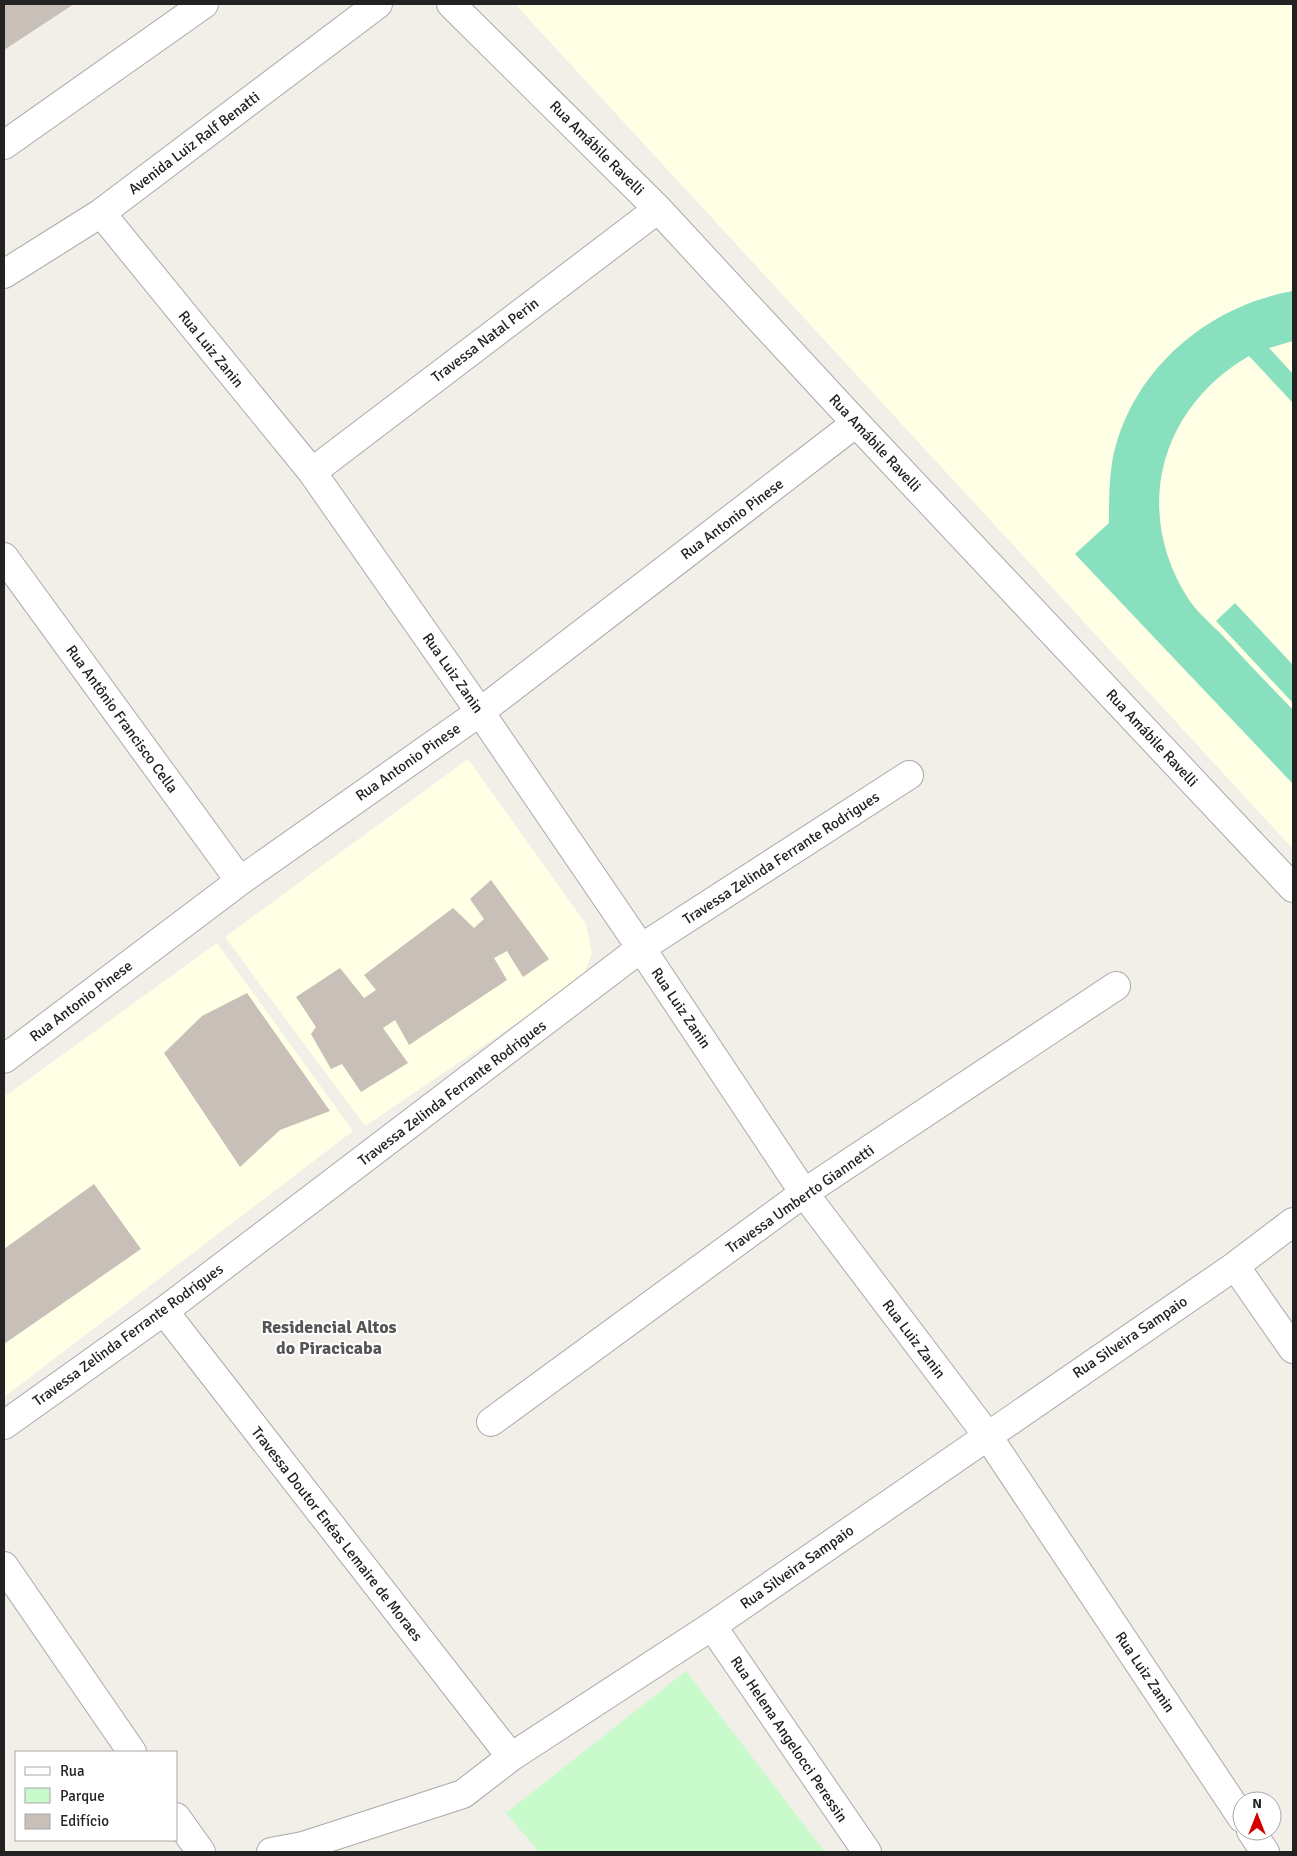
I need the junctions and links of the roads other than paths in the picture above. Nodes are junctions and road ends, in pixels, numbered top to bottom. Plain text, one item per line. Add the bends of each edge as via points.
1 (204, 4) edge
2 (378, 4) edge
3 (451, 4) edge
4 (4, 145) edge
5 (658, 208) junction
6 (101, 213) junction
7 (4, 274) edge
8 (856, 424) junction
9 (312, 472) junction
10 (4, 557) edge
11 (480, 712) junction
12 (909, 774) dead end
13 (240, 881) junction
14 (1293, 888) edge
15 (641, 948) junction
16 (1116, 986) dead end
17 (8, 1048) edge
18 (804, 1193) junction
19 (1293, 1222) edge
20 (1235, 1266) junction
21 (164, 1311) junction
22 (1293, 1349) edge
23 (491, 1422) dead end
24 (4, 1425) edge
25 (987, 1435) junction
26 (4, 1566) edge
27 (712, 1626) junction
28 (131, 1751) edge
29 (511, 1757) junction
30 (1232, 1803) edge
31 (178, 1819) edge
32 (1258, 1841) edge
33 (201, 1852) edge
34 (271, 1852) edge
35 (867, 1852) edge
36 (1265, 1852) edge

1 - 4 street
2 - 6 street, Avenida Luiz Ralf Benatti
3 - 5 street, Rua Amábile Ravelli
5 - 8 street, Rua Amábile Ravelli
5 - 9 street, Travessa Natal Perin
6 - 7 street, Avenida Luiz Ralf Benatti
6 - 9 street, Rua Luiz Zanin
8 - 11 street, Rua Antonio Pinese
8 - 14 street, Rua Amábile Ravelli
9 - 11 street, Rua Luiz Zanin
10 - 13 street, Rua Antônio Francisco Cella
11 - 13 street, Rua Antonio Pinese
11 - 15 street, Rua Luiz Zanin
12 - 15 street, Travessa Zelinda Ferrante Rodrigues
13 - 17 street, Rua Antonio Pinese
15 - 18 street, Rua Luiz Zanin
15 - 21 street, Travessa Zelinda Ferrante Rodrigues
16 - 18 street, Travessa Umberto Giannetti
18 - 23 street, Travessa Umberto Giannetti
18 - 25 street, Rua Luiz Zanin
19 - 20 street, Rua Silveira Sampaio
20 - 22 street
20 - 25 street, Rua Silveira Sampaio
21 - 24 street, Travessa Zelinda Ferrante Rodrigues
21 - 29 street, Travessa Doutor Enéas Lemaire de Moraes
25 - 27 street, Rua Silveira Sampaio
25 - 30 street, Rua Luiz Zanin
26 - 28 street
27 - 29 street, Rua Silveira Sampaio
27 - 35 street, Rua Helena Angelocci Peressin
29 - 34 street, Rua Silveira Sampaio via 463,1794 302,1846
31 - 33 street
32 - 36 street

